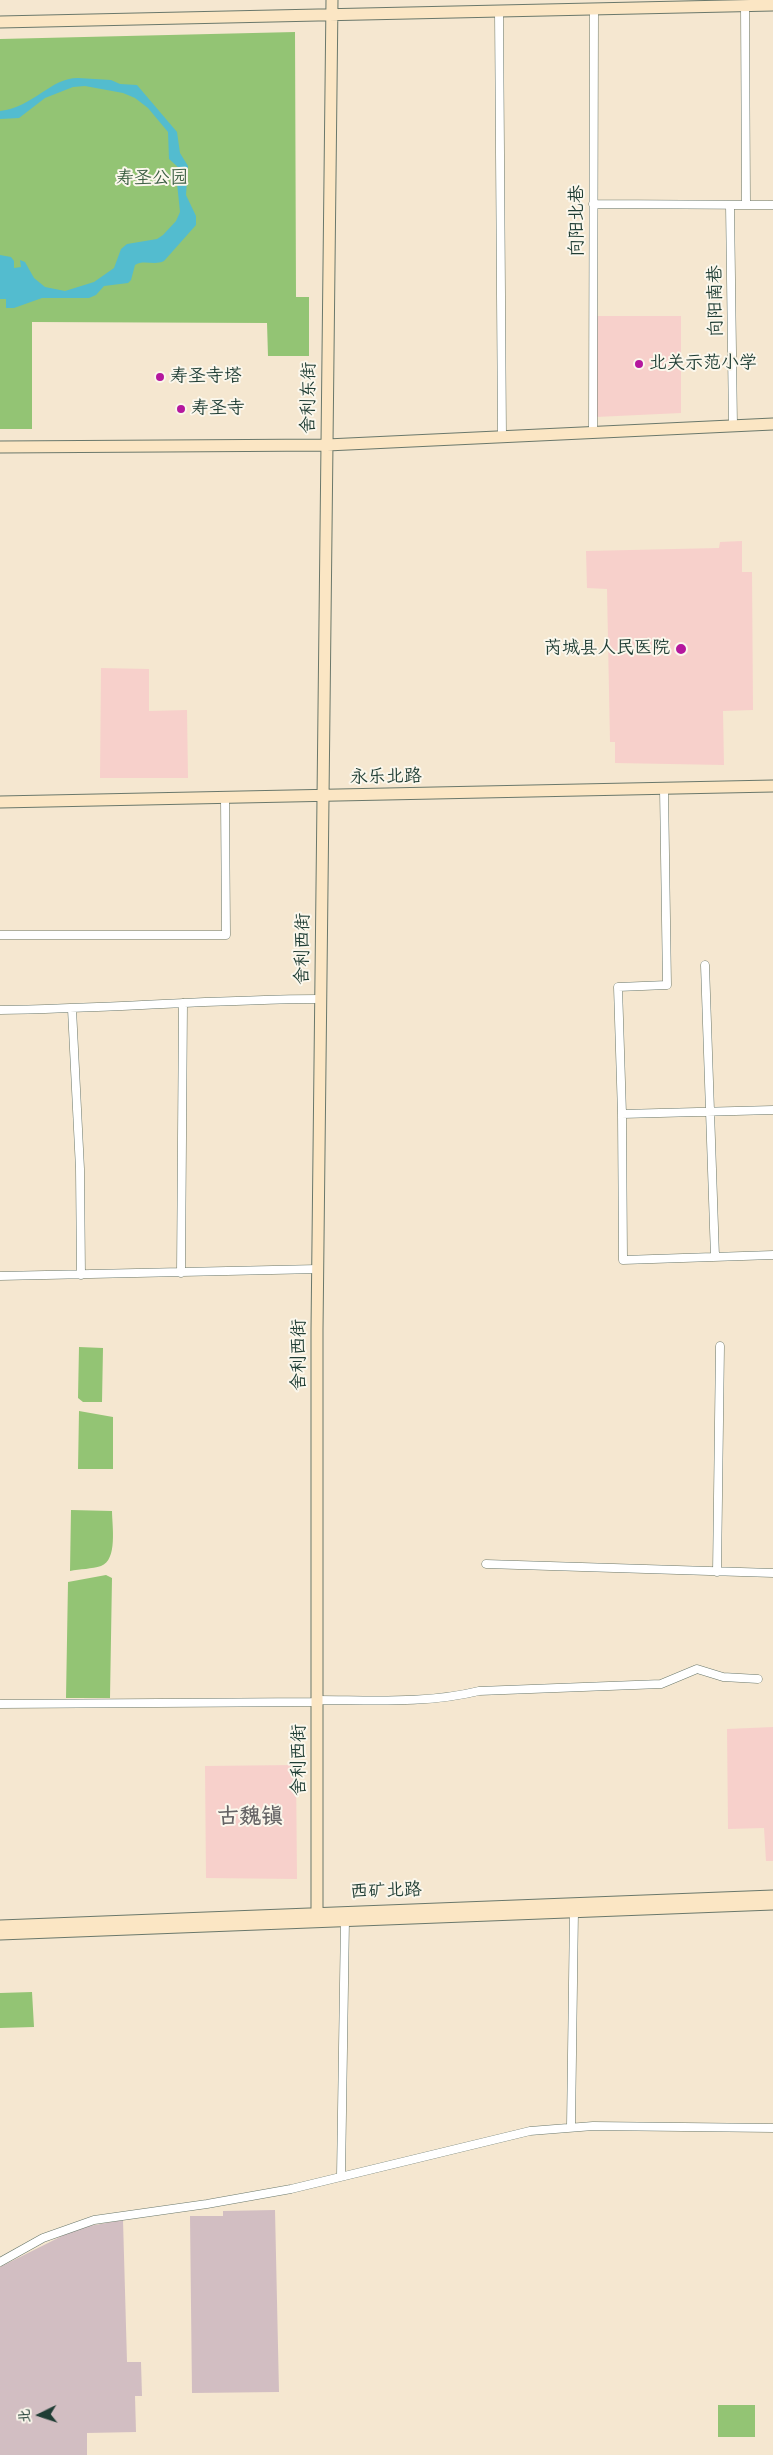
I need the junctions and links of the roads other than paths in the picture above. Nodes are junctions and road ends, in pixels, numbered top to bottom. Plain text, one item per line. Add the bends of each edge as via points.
1 (332, 0) edge
2 (644, 4) edge
3 (773, 4) edge
4 (745, 5) junction
5 (594, 9) junction
6 (499, 11) junction
7 (332, 15) junction
8 (0, 22) edge
9 (593, 204) junction
10 (730, 205) junction
11 (746, 205) junction
12 (773, 205) edge
13 (773, 424) edge
14 (733, 426) junction
15 (592, 432) junction
16 (502, 437) junction
17 (327, 445) junction
18 (0, 447) edge
19 (773, 786) edge
20 (664, 789) junction
21 (324, 796) junction
22 (225, 798) junction
23 (0, 802) edge
24 (0, 935) edge
25 (705, 965) dead end
26 (321, 999) junction
27 (184, 1003) junction
28 (72, 1009) junction
29 (0, 1010) edge
30 (773, 1110) edge
31 (710, 1112) junction
32 (622, 1114) junction
33 (773, 1255) edge
34 (714, 1256) junction
35 (318, 1269) junction
36 (182, 1272) junction
37 (81, 1275) junction
38 (0, 1276) edge
39 (720, 1346) dead end
40 (486, 1564) dead end
41 (717, 1572) junction
42 (773, 1573) edge
43 (758, 1679) dead end
44 (317, 1701) junction
45 (0, 1704) edge
46 (773, 1896) edge
47 (773, 1904) edge
48 (574, 1911) junction
49 (317, 1913) junction
50 (345, 1920) junction
51 (0, 1926) edge
52 (0, 1934) edge
53 (571, 2126) junction
54 (773, 2128) edge
55 (341, 2176) junction
56 (0, 2262) edge

1 - 7 street, 舍利东街
2 - 4 street
2 - 5 street
3 - 4 street
4 - 11 street
5 - 6 street
5 - 9 street, 向阳北巷
6 - 7 street
6 - 16 street
7 - 8 street
7 - 17 street, 舍利东街
9 - 10 street
9 - 15 street, 向阳北巷
10 - 11 street
10 - 14 street, 向阳南巷
11 - 12 street
13 - 14 street
14 - 15 street
15 - 16 street
16 - 17 street
17 - 18 street
17 - 21 street, 舍利东街
19 - 20 street, 永乐北路
20 - 21 street, 永乐北路
20 - 32 street via 667,985 618,986
21 - 22 street, 永乐北路
21 - 26 street, 舍利西街
22 - 23 street, 永乐北路
22 - 24 street via 226,935
25 - 31 street
26 - 27 street
26 - 35 street, 舍利西街
27 - 28 street
27 - 36 street
28 - 29 street
28 - 37 street via 80,1170
30 - 31 street
31 - 32 street
31 - 34 street
32 - 34 street via 623,1260
33 - 34 street
35 - 36 street
35 - 44 street, 舍利西街
36 - 37 street
37 - 38 street
39 - 41 street
40 - 41 street
41 - 42 street
43 - 44 street via 723,1677 697,1669 661,1684 479,1691 442,1698
44 - 45 street
44 - 49 street, 舍利西街
46 - 49 street, 西矿北路
47 - 48 street, 西矿北路
48 - 50 street, 西矿北路
48 - 53 street
49 - 51 street, 西矿北路
50 - 52 street, 西矿北路
50 - 55 street
53 - 54 street
53 - 55 street via 507,2135
55 - 56 street via 232,2200 94,2220 43,2238

